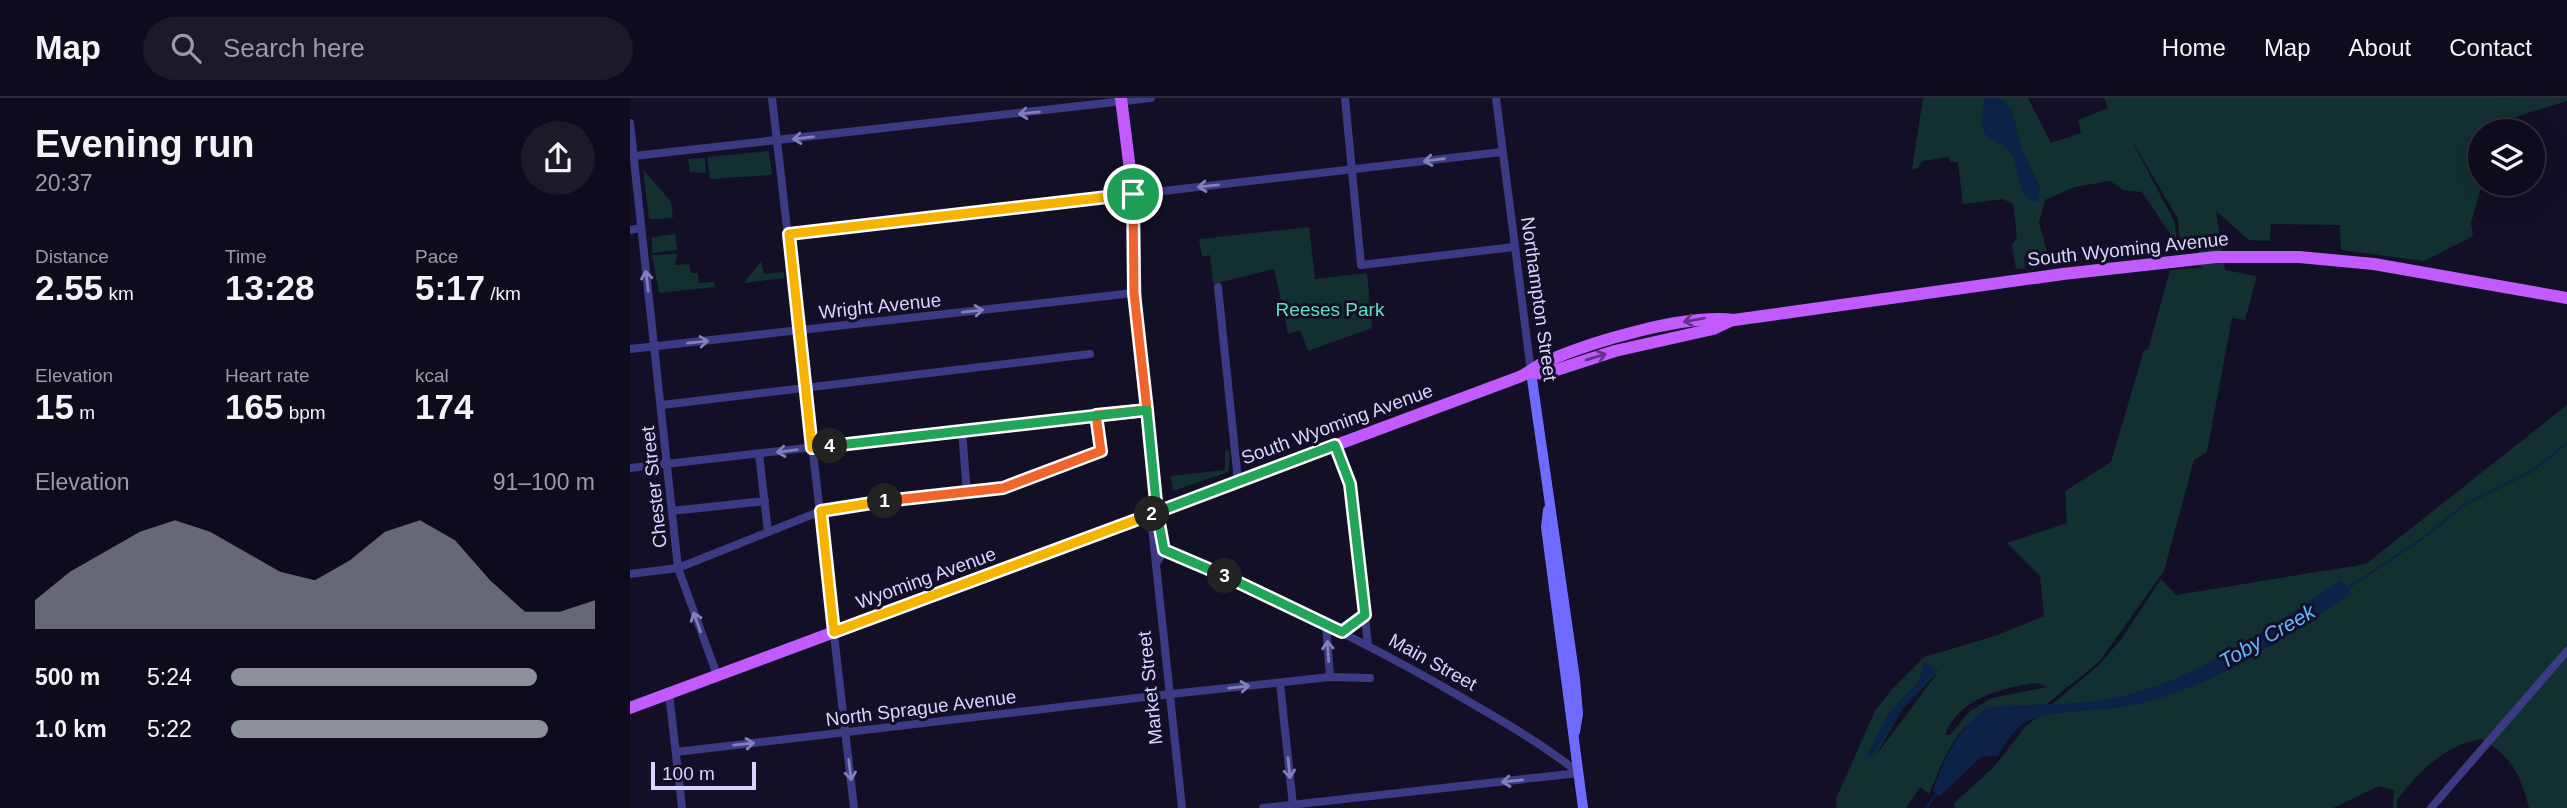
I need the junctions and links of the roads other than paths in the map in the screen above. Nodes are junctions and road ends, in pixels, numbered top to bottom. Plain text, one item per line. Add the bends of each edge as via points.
1 (772, 98) edge
2 (1151, 98) edge
3 (1345, 98) edge
4 (1496, 98) edge
5 (1121, 100) edge
6 (630, 123) edge
7 (777, 141) junction
8 (1502, 152) junction
9 (634, 156) junction
10 (1353, 170) junction
11 (1133, 194) junction
12 (641, 228) junction
13 (630, 230) edge
14 (789, 234) junction
15 (1514, 247) junction
16 (1218, 287) dead end
17 (1134, 293) junction
18 (2567, 298) edge
19 (799, 331) junction
20 (655, 346) junction
21 (630, 349) edge
22 (1090, 354) dead end
23 (1531, 372) junction
24 (805, 389) junction
25 (662, 405) junction
26 (1147, 410) junction
27 (1096, 415) junction
28 (962, 430) junction
29 (1335, 445) junction
30 (812, 448) junction
31 (759, 454) junction
32 (667, 464) junction
33 (630, 468) edge
34 (1238, 481) junction
35 (967, 493) junction
36 (765, 501) junction
37 (672, 511) junction
38 (821, 511) junction
39 (1157, 512) junction
40 (768, 532) junction
41 (1154, 545) junction
42 (1164, 550) junction
43 (1156, 564) junction
44 (678, 568) junction
45 (630, 574) edge
46 (1365, 615) junction
47 (1326, 624) junction
48 (834, 632) junction
49 (1342, 632) junction
50 (1368, 645) junction
51 (2567, 651) edge
52 (717, 676) junction
53 (1330, 677) junction
54 (1370, 678) dead end
55 (1280, 683) junction
56 (669, 693) junction
57 (1171, 694) junction
58 (630, 708) edge
59 (845, 733) junction
60 (676, 752) junction
61 (1580, 773) junction
62 (1293, 805) junction
63 (682, 808) edge
64 (855, 808) edge
65 (1182, 808) edge
66 (1263, 808) edge
67 (1583, 808) edge
68 (2431, 808) edge

1 - 7 street
2 - 5 street
3 - 10 street
4 - 8 street, Northampton Street
5 -> 7 street
5 - 11 main road, Market Street
6 - 9 street, Chester Street
7 - 9 street
7 - 14 street
8 -> 10 street
8 - 15 street, Northampton Street
9 - 12 street, Chester Street
10 -> 11 street
10 - 15 street via 1361,265
11 - 14 street
11 - 17 main road, Market Street
12 - 13 street
20 -> 12 street, Chester Street
14 - 19 street
15 - 23 street, Northampton Street
16 - 34 street
19 -> 17 street, Wright Avenue
17 - 26 main road, Market Street
18 - 23 main road, South Wyoming Avenue via 2374,264 2299,257 2216,257 1734,320 1544,374
20 -> 19 street, Wright Avenue
19 - 24 street
20 - 21 street, Wright Avenue
20 - 25 street, Chester Street
22 - 24 street
23 - 29 main road, South Wyoming Avenue
23 - 61 street, Northampton Street via 1548,504 1546,527
24 - 25 street
24 - 30 street
25 - 32 street, Chester Street
26 - 27 street
26 - 39 main road, Market Street
27 - 28 street
27 - 35 street via 1101,451 1003,488
28 - 30 street
28 - 35 street
29 - 34 main road, South Wyoming Avenue
29 - 46 street via 1350,484
30 -> 31 street
30 - 38 street
31 - 32 street
31 - 36 street
32 - 33 street
32 - 37 street, Chester Street
34 - 39 main road, South Wyoming Avenue
35 - 38 street
36 - 37 street
36 - 40 street
37 - 44 street, Chester Street
38 - 40 street
38 - 48 street
39 - 41 street, Market Street via 1152,527
39 - 42 street, Market Street
39 - 48 main road, Wyoming Avenue
40 - 44 street
41 - 42 street, Main Street
41 - 43 street, Market Street
42 - 43 street
42 - 47 street, Main Street
43 - 57 street, Market Street
44 - 45 street
52 -> 44 street, Chester Street
46 - 49 street
46 - 50 street
47 - 49 street, Main Street
53 -> 47 street
48 - 52 main road, Wyoming Avenue
48 - 59 street
49 - 50 street, Main Street
50 - 61 street, Main Street via 1540,743
51 - 68 street
52 - 56 main road, Wyoming Avenue
53 - 54 street
53 - 55 street, North Sprague Avenue
57 -> 55 street, North Sprague Avenue
55 -> 62 street
56 - 58 main road, Wyoming Avenue
56 - 60 street
57 - 59 street, North Sprague Avenue
57 - 65 street, Market Street
60 -> 59 street, North Sprague Avenue
59 -> 64 street
60 - 63 street
61 -> 62 street
61 - 67 street
62 - 66 street

